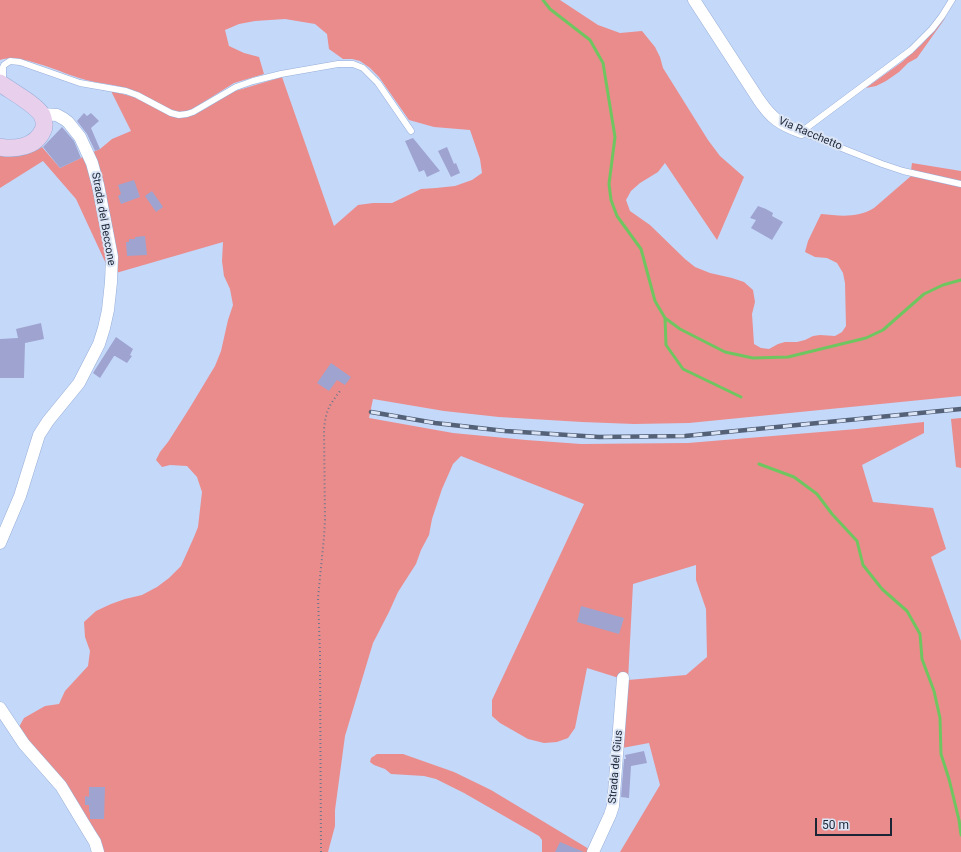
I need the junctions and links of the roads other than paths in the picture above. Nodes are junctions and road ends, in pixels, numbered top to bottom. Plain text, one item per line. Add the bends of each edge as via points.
1 (694, 0) edge
2 (952, 0) edge
3 (1, 84) edge
4 (40, 114) junction
5 (411, 131) dead end
6 (801, 132) junction
7 (0, 147) edge
8 (961, 184) edge
9 (0, 543) edge
10 (623, 678) dead end
11 (0, 708) edge
12 (98, 852) edge
13 (593, 852) edge

1 - 6 street, Via Racchetto via 768,113 774,119
2 - 6 lane via 932,29 911,50
3 - 4 street
3 - 5 lane via 4,65 20,62 80,83 126,91 171,113 181,115 193,112 246,83 281,74 338,64 353,64 363,68 378,83
4 - 7 street via 44,128 35,141 16,148
4 - 9 street, Strada del Beccone via 57,115 68,122 80,137 92,163 112,257 111,282 108,310 99,344 79,383 39,435 20,496
6 - 8 lane, Via Racchetto via 903,171
10 - 13 street, Strada del Gius via 613,806
11 - 12 street via 24,744 61,786 95,842

